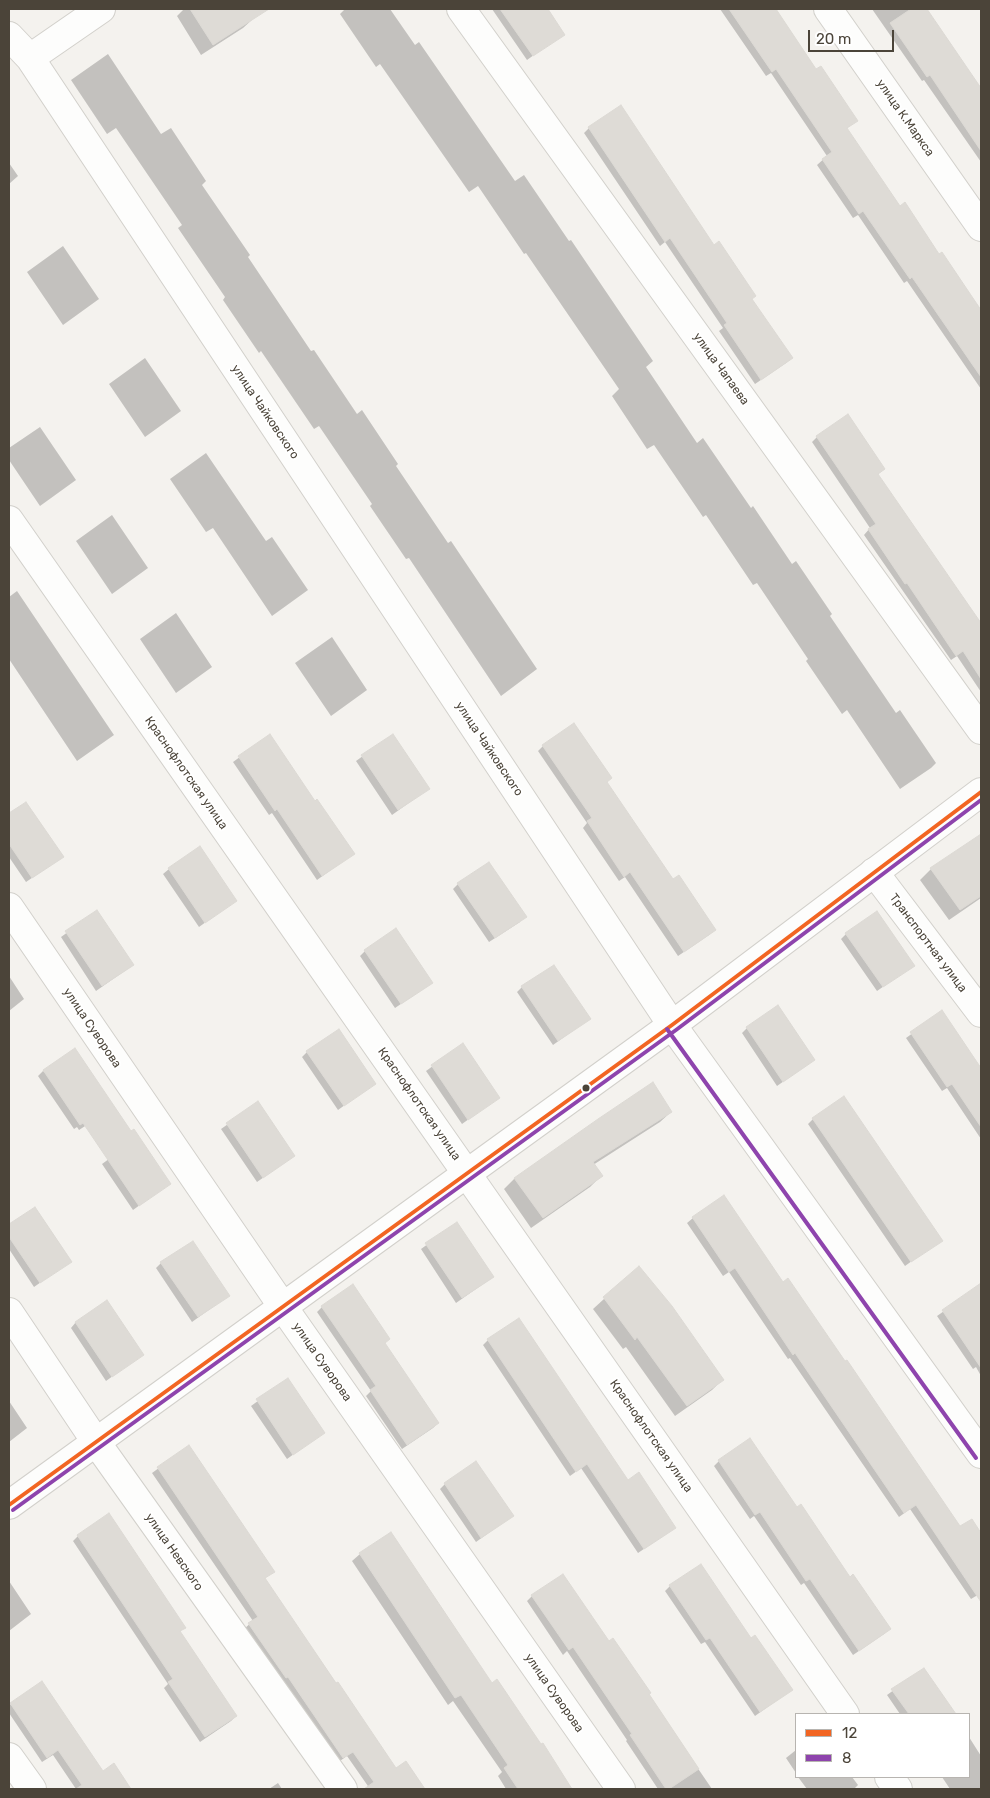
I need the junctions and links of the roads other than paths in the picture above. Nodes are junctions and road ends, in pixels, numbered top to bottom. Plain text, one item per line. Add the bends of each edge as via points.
1 (101, 9) edge
2 (461, 9) edge
3 (828, 9) edge
4 (9, 36) edge
5 (30, 58) junction
6 (981, 226) edge
7 (9, 520) edge
8 (981, 730) edge
9 (981, 792) edge
10 (874, 872) junction
11 (9, 907) edge
12 (981, 1013) edge
13 (672, 1024) junction
14 (467, 1173) junction
15 (284, 1307) junction
16 (9, 1312) edge
17 (96, 1442) junction
18 (981, 1454) edge
19 (9, 1505) edge
20 (844, 1713) edge
21 (9, 1757) edge
22 (890, 1778) edge
23 (32, 1789) edge
24 (343, 1789) edge
25 (621, 1789) edge
26 (898, 1789) edge

1 - 5 street
2 - 8 street, улица Чапаева
3 - 6 street, улица К.Маркса
4 - 5 street, улица Чайковского
5 - 13 street, улица Чайковского
7 - 14 street, Краснофлотская улица
9 - 10 street
10 - 12 street, Транспортная улица
10 - 13 street
11 - 15 street, улица Суворова
13 - 14 street
13 - 18 street, улица Чайковского
14 - 15 street
14 - 20 street, Краснофлотская улица
15 - 17 street
15 - 25 street, улица Суворова
16 - 17 street, улица Невского
17 - 19 street
17 - 24 street, улица Невского
21 - 23 street
22 - 26 street

